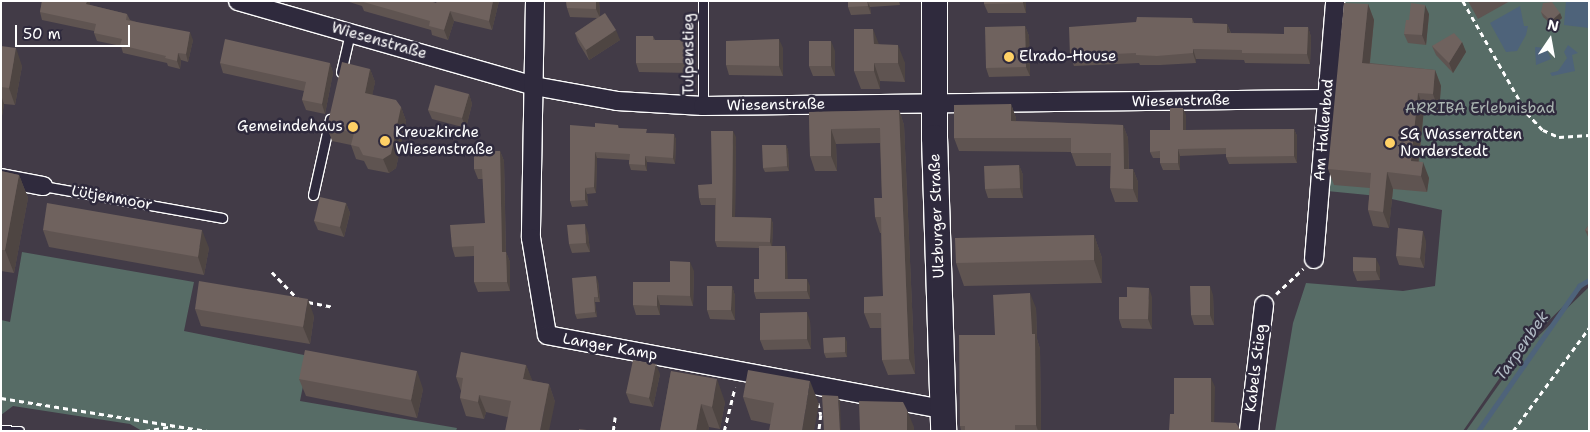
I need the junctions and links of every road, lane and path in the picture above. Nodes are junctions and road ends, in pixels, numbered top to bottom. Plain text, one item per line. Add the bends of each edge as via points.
1 (238, 1) edge
2 (535, 1) edge
3 (702, 1) edge
4 (934, 1) edge
5 (1335, 1) edge
6 (1463, 1) edge
7 (350, 33) junction
8 (339, 81) edge
9 (534, 86) junction
10 (1327, 99) junction
11 (934, 103) junction
12 (703, 106) junction
13 (333, 109) edge
14 (1589, 135) edge
15 (1, 178) edge
16 (43, 186) joint
17 (314, 195) dead end
18 (222, 218) dead end
19 (1314, 259) joint
20 (272, 272) dead end
21 (1264, 305) joint
22 (333, 307) dead end
23 (1589, 328) edge
24 (746, 372) junction
25 (812, 384) junction
26 (1, 398) edge
27 (615, 417) dead end
28 (943, 420) edge
29 (176, 425) junction
30 (1, 430) edge
31 (19, 431) edge
32 (145, 431) edge
33 (207, 431) edge
34 (613, 431) edge
35 (724, 431) edge
36 (819, 431) edge
37 (1249, 431) edge
38 (1513, 431) edge

1 - 7 street, Wiesenstraße
2 - 9 street, Langer Kamp
3 - 12 lane, Tulpenstieg
4 - 11 main road, Ulzburger Straße
5 - 10 street, Am Hallenbad
6 - 14 path via 1527,113 1543,130 1559,137
7 - 8 lane
7 - 9 street, Wiesenstraße
9 - 12 street, Wiesenstraße via 617,101
9 - 24 street, Langer Kamp via 532,238 546,335
10 - 11 street, Wiesenstraße
10 - 19 street, Am Hallenbad
11 - 12 street, Wiesenstraße
11 - 28 main road, Ulzburger Straße
13 - 17 lane
15 - 16 street, Lütjenmoor
16 - 18 lane, Lütjenmoor
19 - 21 path
20 - 22 path via 301,301
21 - 37 street, Kabels Stieg
23 - 38 path
24 - 25 street, Langer Kamp
24 - 35 path via 732,391
25 - 28 street, Langer Kamp
25 - 36 path via 821,414
26 - 29 path
27 - 34 path
29 - 32 path
29 - 33 path
30 - 31 lane

